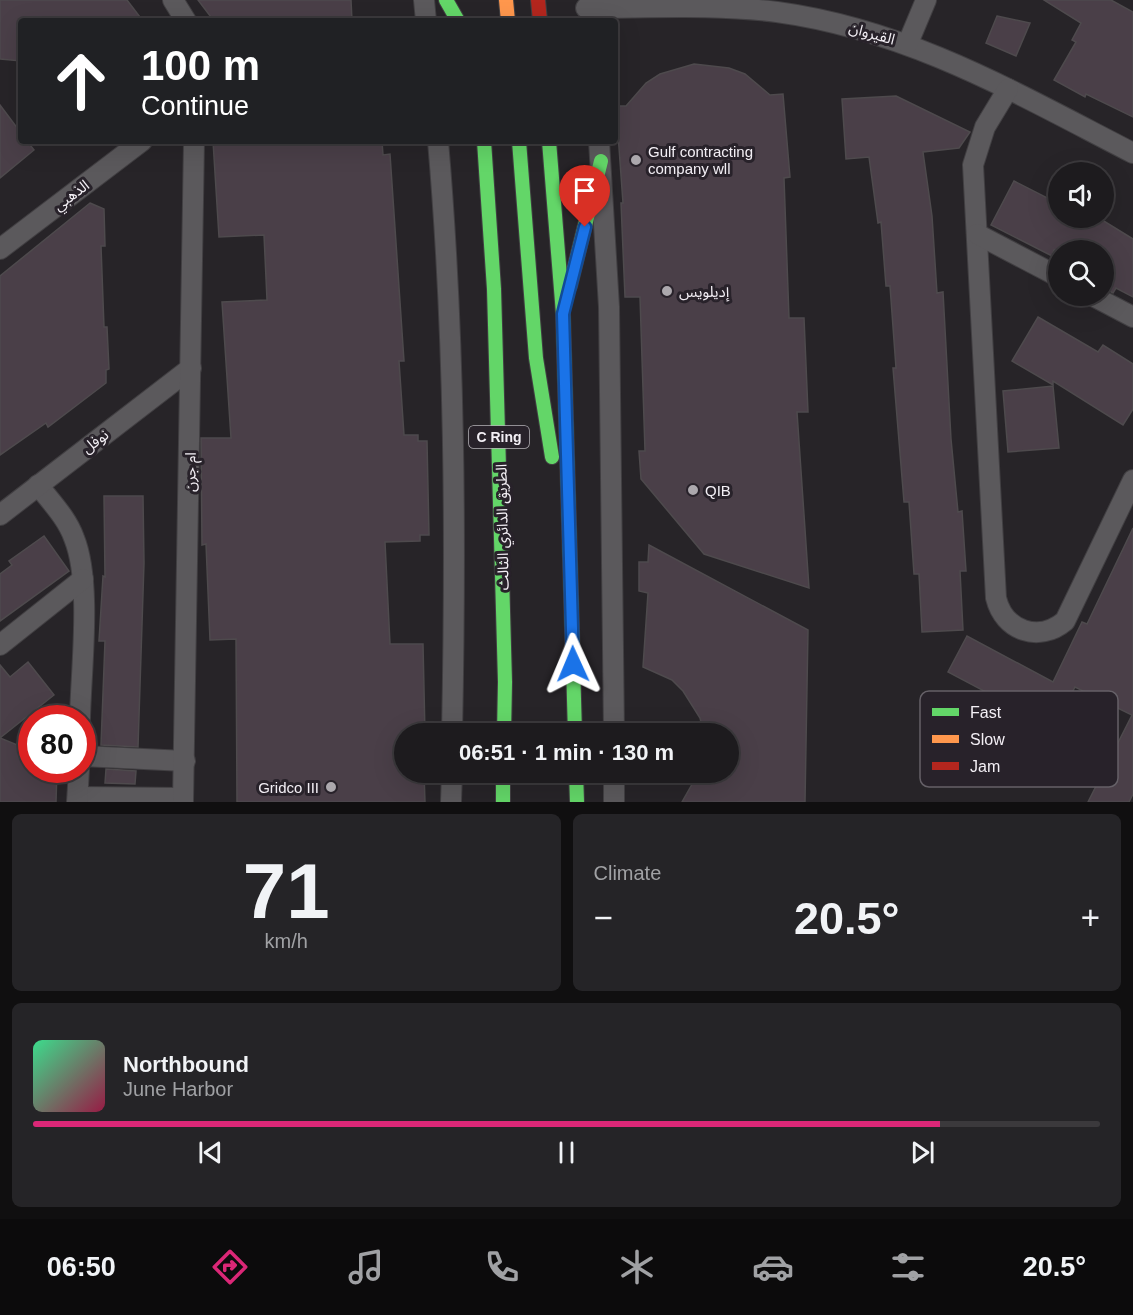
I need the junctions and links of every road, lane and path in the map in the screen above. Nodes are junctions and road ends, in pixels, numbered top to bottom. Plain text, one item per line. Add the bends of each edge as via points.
1 (173, 0) edge
2 (424, 0) edge
3 (446, 0) edge
4 (507, 0) edge
5 (538, 0) edge
6 (926, 0) edge
7 (586, 10) edge
8 (184, 18) edge
9 (426, 18) edge
10 (456, 18) edge
11 (508, 18) edge
12 (540, 18) edge
13 (908, 43) junction
14 (1008, 88) junction
15 (138, 144) edge
16 (194, 144) edge
17 (438, 144) edge
18 (484, 144) edge
19 (519, 144) edge
20 (549, 144) edge
21 (599, 144) edge
22 (1133, 153) edge
23 (601, 162) junction
24 (977, 234) junction
25 (0, 249) edge
26 (1048, 272) edge
27 (1112, 306) edge
28 (563, 314) junction
29 (1133, 317) edge
30 (191, 368) junction
31 (1133, 480) edge
32 (38, 485) junction
33 (0, 515) edge
34 (571, 549) junction
35 (84, 579) junction
36 (0, 645) edge
37 (80, 705) edge
38 (452, 723) edge
39 (504, 723) edge
40 (575, 723) edge
41 (614, 723) edge
42 (96, 757) edge
43 (185, 761) junction
44 (79, 783) edge
45 (452, 783) edge
46 (503, 783) edge
47 (576, 783) edge
48 (614, 783) edge
49 (78, 800) edge
50 (183, 800) edge
51 (451, 802) edge
52 (503, 802) edge
53 (577, 802) edge
54 (614, 802) edge

1 - 8 street
2 - 9 street
3 - 10 highway
4 - 11 highway
5 - 12 highway
6 - 13 street
7 - 13 street, القيروان via 685,7 775,12
13 - 14 street, القيروان
14 - 22 street, القيروان
14 - 24 street via 985,126 973,165
15 - 25 street, الذهبي
16 - 30 street, ام جرن
17 - 38 street via 446,237 455,501
18 - 39 highway, الطريق الدائري الثالث / C Ring via 495,289
19 - 34 highway via 539,392
20 - 28 highway
21 - 23 street
23 - 28 highway
23 - 41 street via 609,307
24 - 26 street
24 - 31 street via 996,598 1005,619 1035,633 1046,633 1065,621
27 - 29 street
28 - 34 highway
30 - 32 street, نوفل
30 - 43 street, ام جرن
32 - 33 street, نوفل
32 - 35 street via 69,526
34 - 40 highway
35 - 36 street
35 - 37 street
42 - 43 street
43 - 50 street, ام جرن
44 - 49 street
45 - 51 street
46 - 52 highway
47 - 53 highway
48 - 54 street
49 - 50 street

